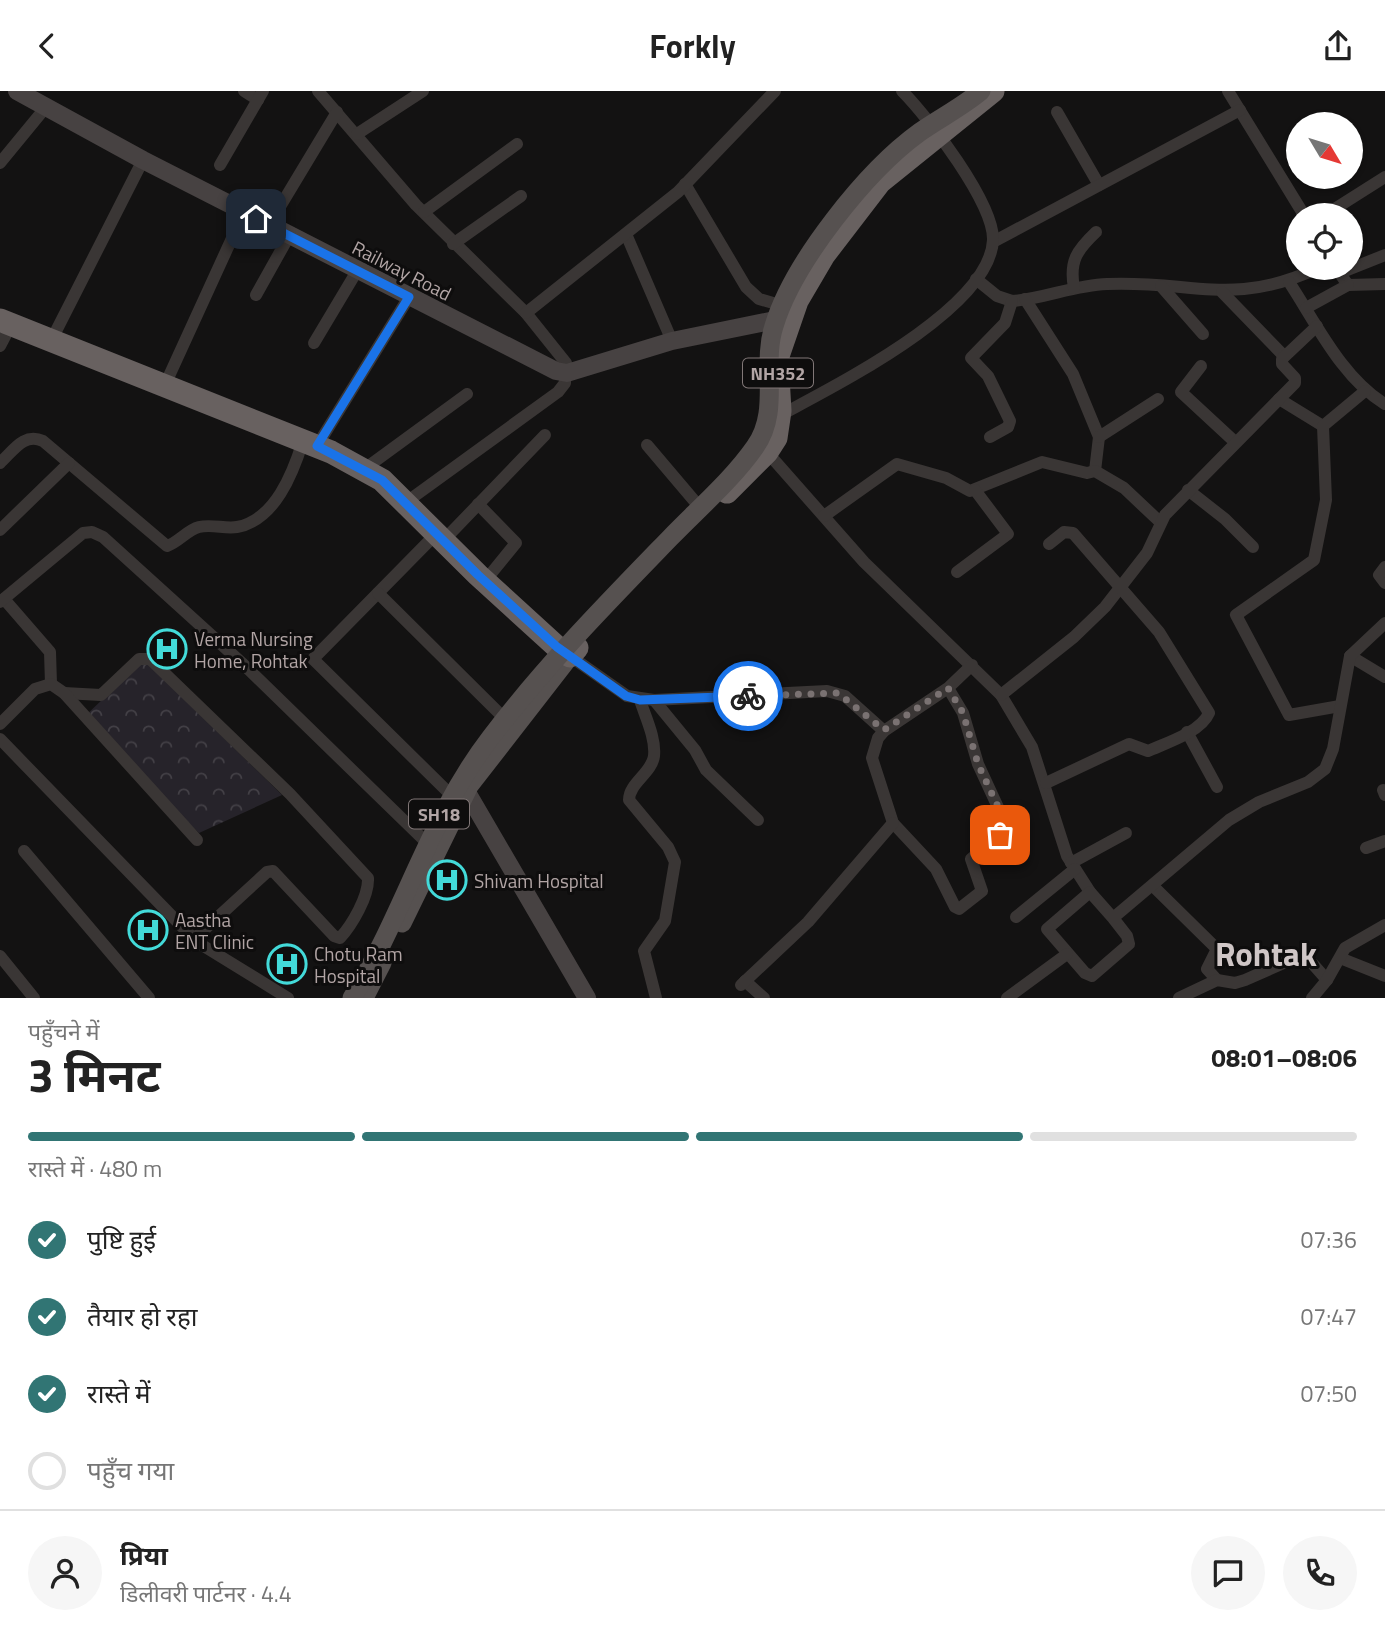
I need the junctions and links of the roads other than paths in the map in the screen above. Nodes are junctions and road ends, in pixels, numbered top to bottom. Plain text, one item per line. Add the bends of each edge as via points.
1 (17, 91) edge
2 (244, 91) edge
3 (318, 91) edge
4 (423, 91) edge
5 (775, 91) edge
6 (902, 91) edge
7 (971, 91) edge
8 (981, 91) edge
9 (993, 91) edge
10 (1228, 91) edge
11 (260, 95) edge
12 (46, 107) junction
13 (1240, 110) junction
14 (337, 112) junction
15 (1057, 112) dead end
16 (935, 127) junction
17 (357, 134) junction
18 (517, 144) dead end
19 (143, 160) junction
20 (0, 163) edge
21 (220, 165) dead end
22 (1385, 177) edge
23 (685, 184) junction
24 (1099, 185) junction
25 (521, 196) dead end
26 (1297, 203) edge
27 (1344, 203) edge
28 (244, 212) junction
29 (424, 212) junction
30 (269, 225) junction
31 (1096, 232) dead end
32 (626, 233) junction
33 (289, 236) junction
34 (993, 242) junction
35 (453, 244) junction
36 (1385, 255) edge
37 (1363, 262) edge
38 (358, 271) junction
39 (976, 279) junction
40 (1293, 280) edge
41 (1344, 280) edge
42 (1289, 282) junction
43 (1348, 285) junction
44 (1385, 285) edge
45 (1161, 286) junction
46 (1074, 288) junction
47 (1222, 292) junction
48 (256, 295) dead end
49 (409, 297) junction
50 (1026, 299) junction
51 (1012, 301) junction
52 (1306, 308) junction
53 (526, 313) junction
54 (781, 315) junction
55 (6, 322) edge
56 (1317, 326) junction
57 (1203, 334) dead end
58 (51, 341) junction
59 (672, 341) junction
60 (314, 343) dead end
61 (0, 346) edge
62 (1284, 356) junction
63 (1201, 366) dead end
64 (567, 373) junction
65 (164, 387) junction
66 (1366, 391) junction
67 (467, 394) dead end
68 (1157, 399) dead end
69 (1279, 399) junction
70 (1385, 404) edge
71 (773, 419) junction
72 (1323, 426) junction
73 (545, 435) dead end
74 (990, 437) dead end
75 (1099, 437) junction
76 (1235, 442) junction
77 (310, 443) junction
78 (647, 445) dead end
79 (767, 452) junction
80 (0, 463) edge
81 (69, 463) junction
82 (363, 470) junction
83 (1095, 471) junction
84 (975, 490) junction
85 (1188, 490) junction
86 (405, 503) junction
87 (697, 504) junction
88 (478, 505) junction
89 (824, 516) junction
90 (1160, 522) junction
91 (0, 530) edge
92 (440, 537) junction
93 (1049, 544) dead end
94 (1253, 547) dead end
95 (1385, 567) edge
96 (957, 572) dead end
97 (485, 581) junction
98 (1385, 583) edge
99 (1121, 590) junction
100 (378, 593) junction
101 (2, 600) edge
102 (1385, 623) edge
103 (564, 651) junction
104 (1350, 656) junction
105 (972, 666) junction
106 (1385, 677) edge
107 (51, 684) junction
108 (948, 688) junction
109 (64, 694) junction
110 (1001, 695) junction
111 (640, 700) junction
112 (654, 700) junction
113 (1340, 706) junction
114 (502, 716) junction
115 (0, 724) edge
116 (884, 730) junction
117 (1187, 732) junction
118 (0, 739) edge
119 (1046, 783) junction
120 (458, 787) junction
121 (1217, 787) dead end
122 (758, 820) dead end
123 (893, 823) junction
124 (1126, 834) dead end
125 (197, 840) dead end
126 (1385, 841) edge
127 (426, 842) junction
128 (1366, 848) dead end
129 (24, 851) dead end
130 (1073, 866) junction
131 (1154, 887) junction
132 (1090, 892) junction
133 (1016, 917) dead end
134 (1113, 918) junction
135 (1385, 925) edge
136 (194, 939) junction
137 (1067, 954) junction
138 (0, 956) edge
139 (1340, 958) junction
140 (1385, 975) edge
141 (1217, 980) junction
142 (1327, 980) junction
143 (360, 997) edge
144 (34, 998) edge
145 (149, 998) edge
146 (288, 998) edge
147 (587, 998) edge
148 (656, 998) edge
149 (764, 998) edge
150 (1007, 998) edge
151 (1179, 998) edge
152 (1312, 998) edge

1 - 12 street, Railway Road
2 - 11 street
3 - 14 street
4 - 17 street
5 - 23 street
6 - 16 street
7 - 16 highway, NH352
8 - 143 main road, bridge via 918,133 878,171 805,261 772,330 769,417 764,434 740,465 589,622 491,737 451,798
9 - 16 highway, NH352
10 - 13 street
11 - 21 street
12 - 19 street, Railway Road
12 - 20 street
13 - 24 street
13 - 26 street
14 - 17 street
14 - 30 street
15 - 24 street
16 - 34 street via 987,214
16 - 54 highway, NH352 via 880,182 824,255 797,301
17 - 29 street
18 - 29 street
19 - 28 street, Railway Road
19 - 58 street
22 - 27 street
23 - 32 street
23 - 54 street via 746,287
24 - 34 street
25 - 35 street
28 - 30 street, Railway Road
28 - 65 street
29 - 35 street
30 - 33 street, Railway Road
31 - 46 street via 1074,257
32 - 53 street
32 - 59 street
33 - 38 street, Railway Road
33 - 48 street
34 - 39 street
35 - 53 street
36 - 37 street
38 - 49 street, Railway Road
38 - 60 street
39 - 51 street via 997,296
39 - 71 street via 948,310 902,345
40 - 42 street
41 - 43 street
42 - 47 street
42 - 52 street
43 - 44 street
43 - 52 street
45 - 46 street via 1123,283
45 - 47 street
45 - 57 street
46 - 50 street
47 - 62 street
49 - 64 street, Railway Road
49 - 77 street
50 - 51 street
50 - 75 street via 1073,374
51 - 74 street via 1005,323 971,358 991,381 1010,421
52 - 56 street
53 - 64 street via 558,349
54 - 59 street
54 - 71 highway, NH352
55 - 58 highway
55 - 61 street
56 - 62 street
56 - 66 street
58 - 65 highway
59 - 64 street
62 - 69 street via 1282,364 1296,380
63 - 76 street via 1181,392
64 - 86 street via 558,392
65 - 77 highway
66 - 70 street
66 - 72 street
67 - 82 street
68 - 75 street
69 - 72 street
69 - 76 street
71 - 79 highway, NH352 via 776,438
71 - 87 highway, NH352 via 760,444
72 - 113 street via 1326,500 1315,558 1236,617 1289,715
73 - 88 street
75 - 83 street
76 - 85 street
77 - 81 street via 292,476 254,520 233,528 200,527 167,546
77 - 82 highway
78 - 87 street
79 - 89 street
79 - 103 highway, NH352
80 - 81 street via 30,437 43,441
81 - 91 street
82 - 86 highway via 382,480
83 - 84 street via 1042,462
83 - 90 street via 1124,488
84 - 89 street via 897,464
84 - 96 street via 1008,534
85 - 90 street
85 - 94 street
86 - 92 highway
87 - 103 highway, NH352
88 - 92 street
88 - 97 street via 516,543
89 - 105 street via 864,562
90 - 99 street via 1147,553
92 - 97 highway
92 - 100 street
93 - 99 street via 1071,531
95 - 98 street via 1379,575
97 - 103 highway
99 - 110 street via 1074,637
99 - 117 street via 1173,650 1208,710 1206,719
100 - 114 street
100 - 120 street via 316,653 314,661
101 - 107 street via 50,652
101 - 127 street via 83,533 103,537 243,664
102 - 104 street
103 - 111 street via 626,696
103 - 114 main road, SH18
103 - 120 main road, SH18
104 - 106 street
104 - 113 street
105 - 108 street
105 - 110 street
107 - 109 street
107 - 115 street via 35,689
108 - 116 street
108 - 123 street via 963,713 978,764 1007,826 971,859 980,893 957,908 936,869
109 - 125 street
109 - 136 street via 101,695 139,659 150,659 368,878 369,887 340,938 273,871
110 - 119 street via 1032,747
111 - 112 street
111 - 148 street via 654,754 629,794 630,804 668,847 675,862 664,921 644,951
112 - 116 street via 838,693
112 - 122 street via 706,770
113 - 131 street via 1325,769 1308,782 1229,820
114 - 120 main road, SH18
116 - 123 street via 872,758
117 - 119 street via 1148,751 1129,744
117 - 121 street
118 - 136 street
119 - 130 street
120 - 127 main road, SH18
120 - 143 main road, SH18
120 - 147 street
123 - 149 street via 808,922 743,983
124 - 130 street
126 - 128 street
127 - 143 main road, SH18
129 - 145 street
130 - 132 street
130 - 133 street
131 - 134 street
131 - 141 street via 1217,949 1207,969
132 - 134 street
132 - 137 street via 1047,926
134 - 137 street via 1129,944 1096,974 1085,973
135 - 139 street via 1353,941
136 - 146 street
137 - 150 street
138 - 144 street
139 - 140 street
139 - 142 street
141 - 142 street via 1235,983 1304,954
141 - 151 street
142 - 152 street

